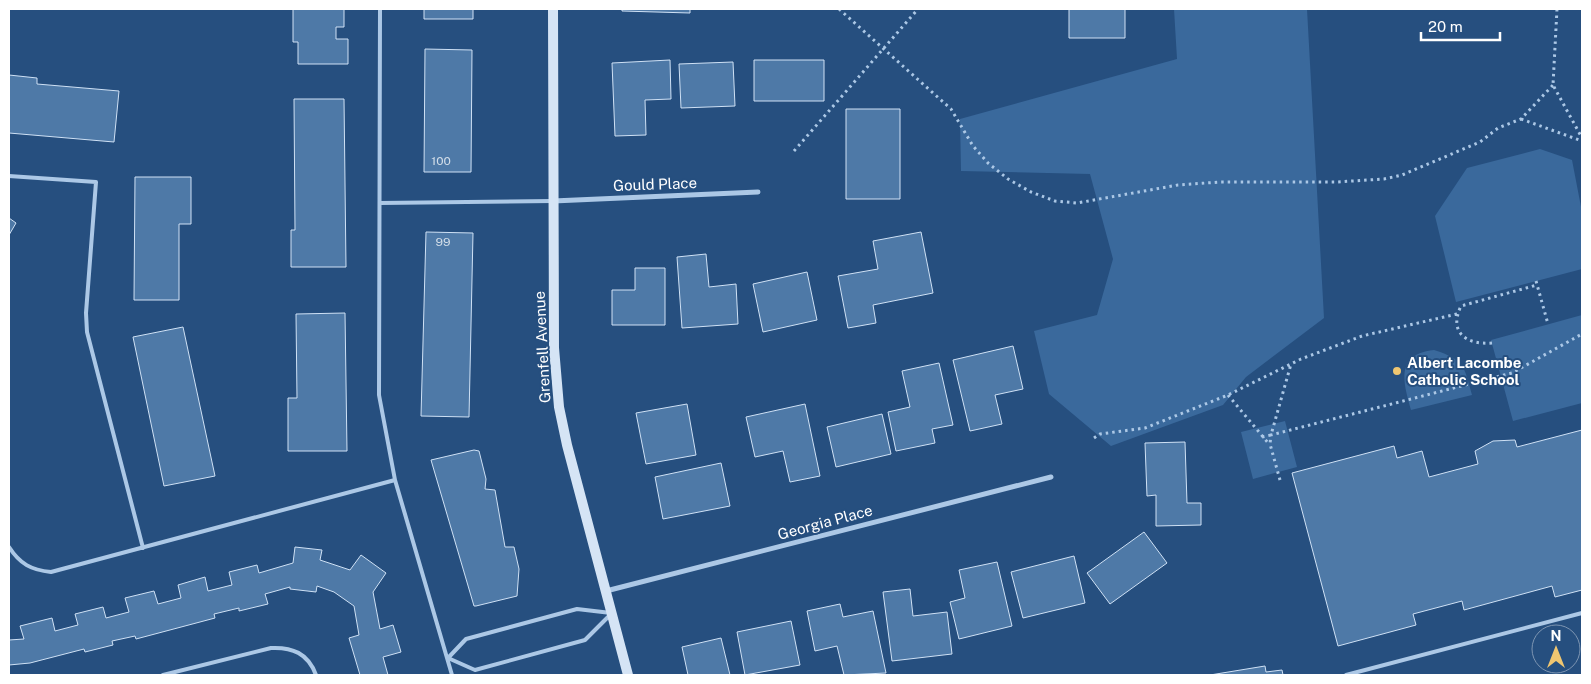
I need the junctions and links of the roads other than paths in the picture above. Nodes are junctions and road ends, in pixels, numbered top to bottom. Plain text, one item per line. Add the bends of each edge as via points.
1 (380, 9) edge
2 (553, 9) edge
3 (9, 176) edge
4 (758, 192) dead end
5 (553, 201) junction
6 (380, 203) junction
7 (1050, 476) dead end
8 (395, 480) junction
9 (9, 547) edge
10 (142, 548) junction
11 (606, 592) junction
12 (611, 613) junction
13 (1582, 613) edge
14 (448, 658) junction
15 (163, 675) edge
16 (316, 675) edge
17 (452, 675) edge
18 (628, 675) edge
19 (1346, 675) edge

1 - 6 lane
2 - 5 street, Grenfell Avenue
3 - 10 lane via 96,182 86,313 88,332
4 - 5 street, Gould Place
5 - 6 lane
5 - 11 street, Grenfell Avenue via 554,348 559,407
6 - 8 lane via 379,395
7 - 11 street, Georgia Place
8 - 10 lane
8 - 14 lane
9 - 10 lane via 26,566 51,572
11 - 12 street, Grenfell Avenue
12 - 14 lane via 577,609 466,639
12 - 14 lane via 585,640 475,670
12 - 18 street, Grenfell Avenue
13 - 19 lane
14 - 17 lane
15 - 16 lane via 284,647 307,659

